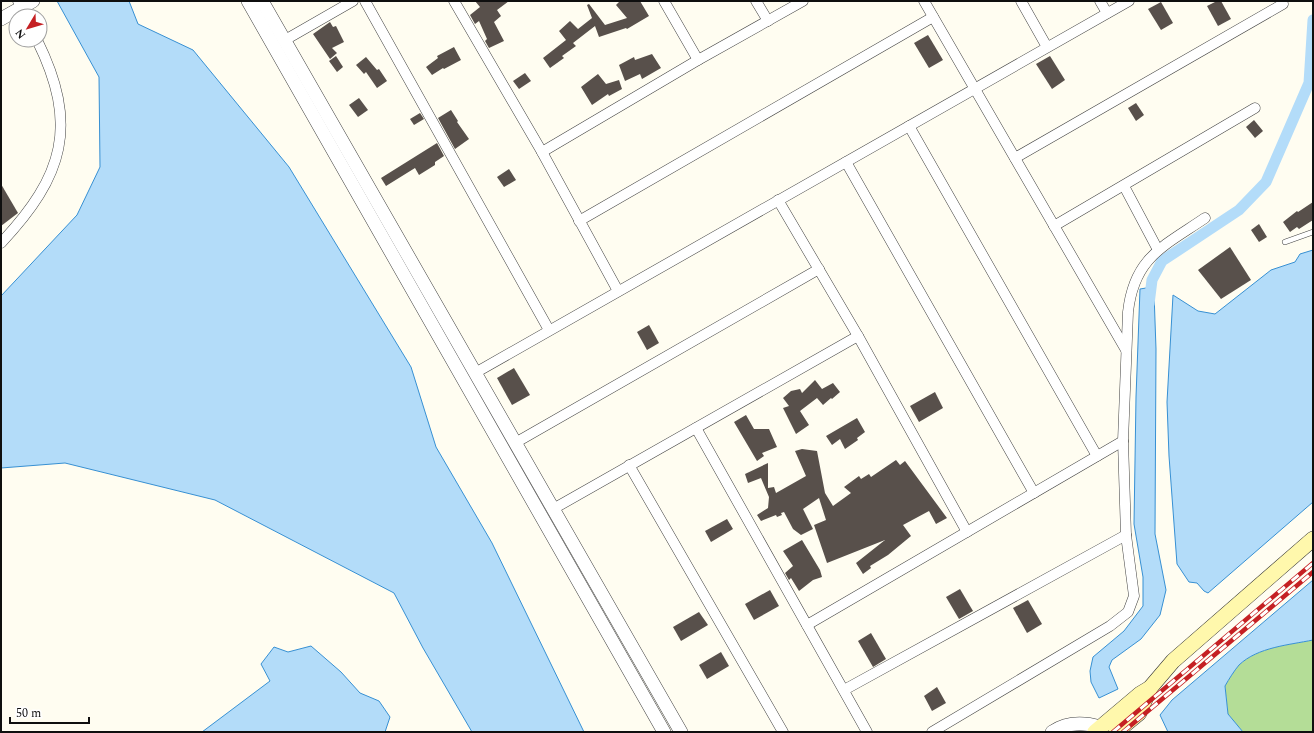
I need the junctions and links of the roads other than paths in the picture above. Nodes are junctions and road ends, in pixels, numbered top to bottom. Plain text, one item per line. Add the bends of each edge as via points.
1 (248, 1) edge
2 (262, 1) edge
3 (353, 1) edge
4 (364, 1) edge
5 (454, 1) edge
6 (664, 1) edge
7 (756, 1) edge
8 (802, 1) edge
9 (924, 1) edge
10 (1021, 1) edge
11 (1100, 1) edge
12 (1128, 1) edge
13 (1283, 4) dead end
14 (25, 6) edge
15 (1107, 13) junction
16 (933, 17) junction
17 (1, 19) edge
18 (768, 21) junction
19 (285, 40) junction
20 (1047, 47) junction
21 (41, 48) edge
22 (698, 60) junction
23 (974, 89) junction
24 (1255, 108) dead end
25 (909, 126) junction
26 (542, 152) junction
27 (1015, 158) junction
28 (846, 162) junction
29 (1124, 186) junction
30 (778, 200) junction
31 (1205, 218) dead end
32 (579, 221) junction
33 (1054, 226) junction
34 (1313, 232) edge
35 (1285, 242) dead end
36 (1, 243) edge
37 (1158, 250) junction
38 (819, 269) junction
39 (618, 291) junction
40 (549, 330) junction
41 (858, 336) junction
42 (1126, 350) junction
43 (475, 372) junction
44 (696, 428) junction
45 (1123, 441) junction
46 (515, 443) junction
47 (1097, 456) junction
48 (629, 465) junction
49 (1034, 493) junction
50 (553, 509) junction
51 (967, 532) junction
52 (1126, 535) junction
53 (1313, 539) edge
54 (807, 625) junction
55 (1150, 688) junction
56 (844, 690) junction
57 (1098, 730) edge
58 (664, 732) edge
59 (681, 732) edge
60 (783, 732) edge
61 (867, 732) edge
62 (932, 732) edge
63 (1052, 732) edge
64 (1116, 732) edge

1 - 58 street
2 - 19 street
3 - 19 street
4 - 40 street
5 - 26 street
6 - 22 street
7 - 18 street
8 - 18 street
9 - 16 street
10 - 20 street
11 - 15 street
12 - 15 street
13 - 27 street
14 - 17 street
15 - 20 street
16 - 23 street
16 - 32 street
18 - 22 street
19 - 43 street
20 - 23 street
21 - 36 street via 52,71 58,96 60,141 57,156 44,190
22 - 26 street
23 - 25 street
23 - 27 street
24 - 29 street
25 - 28 street
25 - 47 street
26 - 32 street
27 - 33 street
28 - 30 street
28 - 49 street
29 - 33 street
29 - 37 street
30 - 38 street
30 - 39 street
31 - 37 street
32 - 39 street
33 - 42 street
34 - 35 lane
37 - 42 street via 1142,269 1130,292
38 - 41 street
38 - 46 street
39 - 40 street
40 - 43 street
41 - 44 street
41 - 51 street
42 - 45 street
43 - 46 street
44 - 48 street
44 - 54 street
45 - 47 street
45 - 52 street
46 - 50 street
47 - 49 street
48 - 50 street
48 - 60 street
49 - 51 street
50 - 59 street
51 - 54 street
52 - 56 street
52 - 62 street via 1134,596 1131,606 1122,618
53 - 55 main road via 1181,654
54 - 56 street
55 - 57 main road
55 - 64 main road via 1139,713
56 - 61 street
57 - 63 street via 1084,723 1069,725

